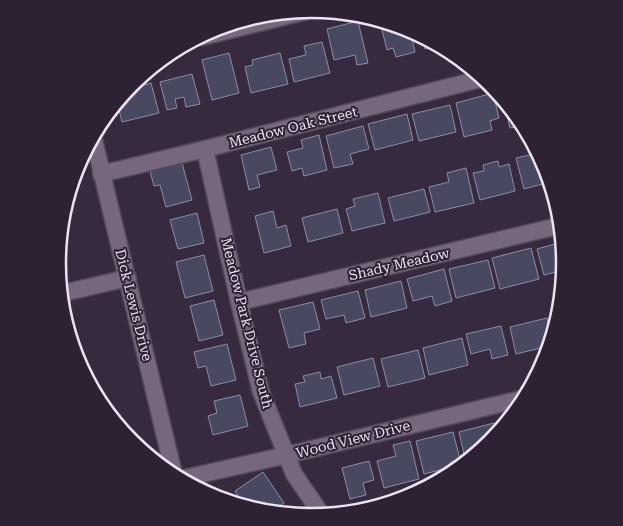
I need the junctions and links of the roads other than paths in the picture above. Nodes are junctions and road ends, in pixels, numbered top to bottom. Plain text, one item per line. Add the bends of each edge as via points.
1 (475, 80) edge
2 (95, 146) edge
3 (205, 149) junction
4 (102, 174) junction
5 (554, 227) edge
6 (128, 278) junction
7 (68, 292) edge
8 (239, 302) junction
9 (515, 400) edge
10 (287, 456) junction
11 (172, 465) edge
12 (191, 477) edge
13 (317, 508) edge

1 - 3 street, Meadow Oak Street
2 - 4 street, Dick Lewis Drive
3 - 4 street, Meadow Oak Street
3 - 8 street, Meadow Park Drive South
4 - 6 street, Dick Lewis Drive
5 - 8 street, Shady Meadow
6 - 7 street
6 - 11 street, Dick Lewis Drive
8 - 10 street, Meadow Park Drive South via 261,392
9 - 10 street, Wood View Drive
10 - 12 street, Wood View Drive
10 - 13 street, Meadow Park Drive South via 294,474

